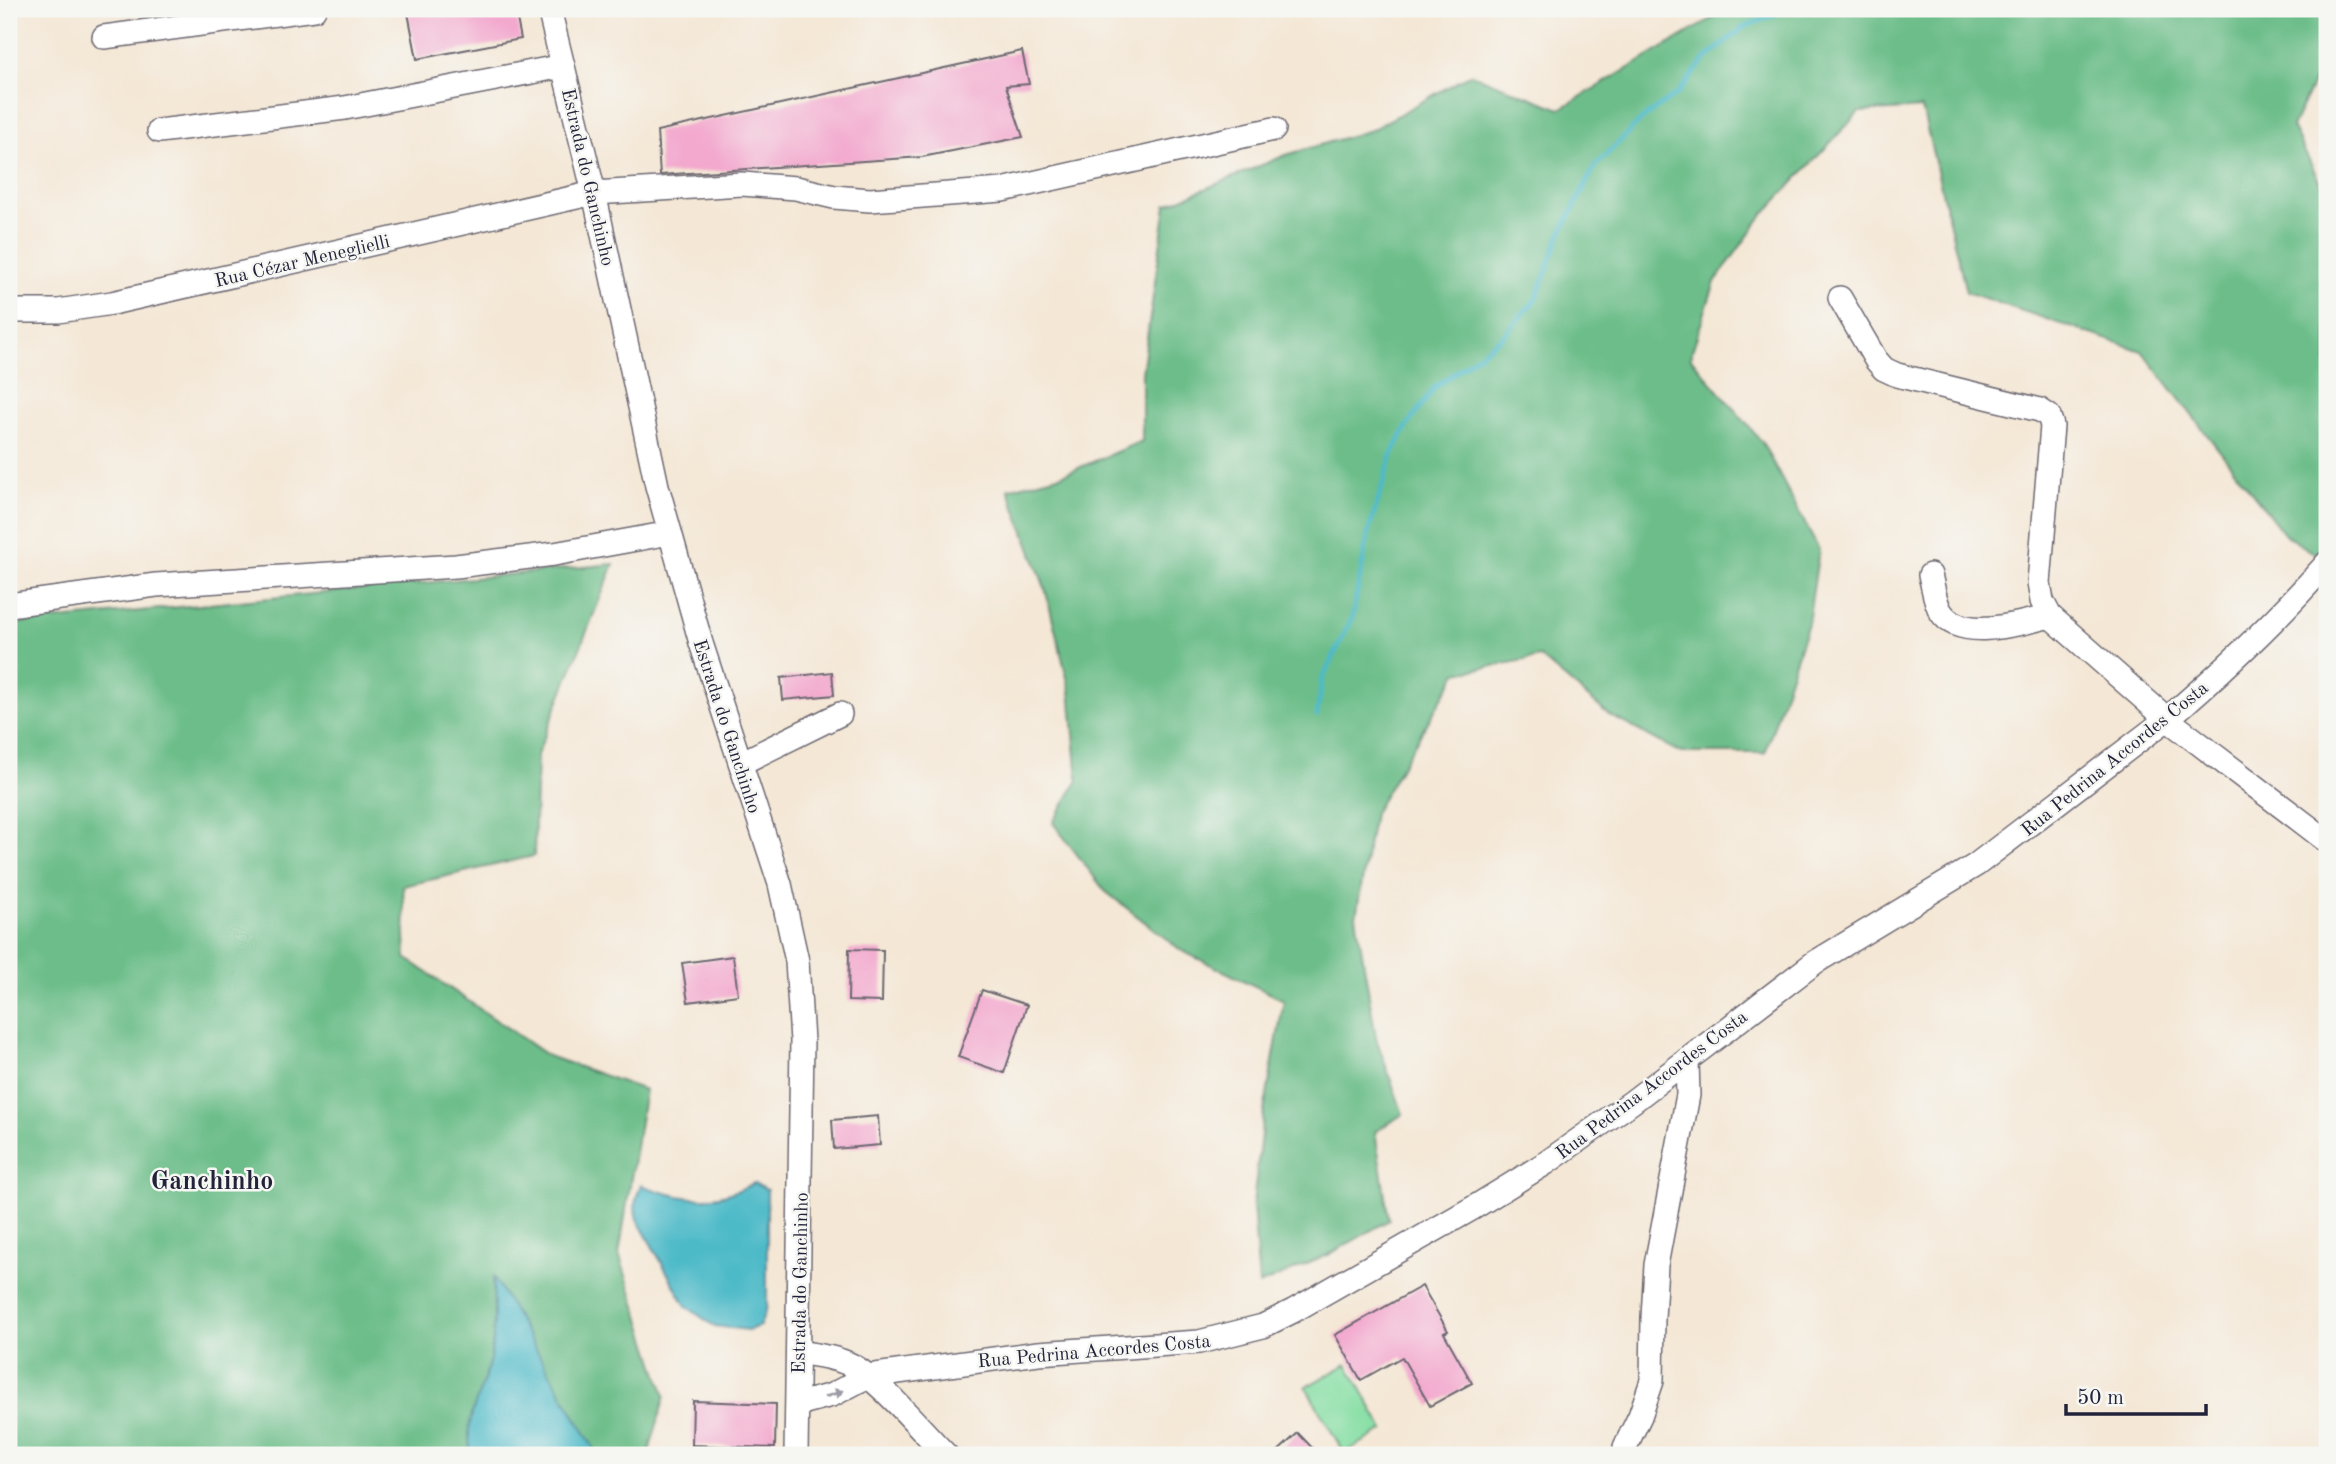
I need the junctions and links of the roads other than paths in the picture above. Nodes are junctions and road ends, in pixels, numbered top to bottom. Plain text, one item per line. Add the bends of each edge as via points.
1 (314, 9) edge
2 (549, 9) edge
3 (104, 37) dead end
4 (563, 66) junction
5 (1274, 128) dead end
6 (159, 131) dead end
7 (594, 193) junction
8 (1840, 298) dead end
9 (9, 311) edge
10 (670, 533) junction
11 (2327, 563) edge
12 (1930, 575) dead end
13 (9, 606) edge
14 (2050, 616) junction
15 (840, 714) dead end
16 (2167, 719) junction
17 (741, 764) junction
18 (2327, 841) edge
19 (1687, 1060) junction
20 (798, 1352) junction
21 (868, 1376) junction
22 (798, 1404) junction
23 (1625, 1447) dead end
24 (796, 1455) edge
25 (946, 1455) edge

1 - 3 street
2 - 4 street, Estrada do Ganchinho
4 - 6 street via 345,108
4 - 7 street, Estrada do Ganchinho
5 - 7 street, Rua Cézar Meneglielli via 1002,190 870,200 741,184
7 - 9 street, Rua Cézar Meneglielli via 112,303 58,312
7 - 10 street, Estrada do Ganchinho
8 - 14 street via 1884,369 2049,416 2052,426 2039,583
10 - 13 street via 456,566 156,585
10 - 17 street, Estrada do Ganchinho
11 - 16 street, Rua Pedrina Accordes Costa via 2261,633
12 - 14 street via 1940,611 1955,625 1986,628
14 - 16 street
15 - 17 street
16 - 18 street
16 - 19 street, Rua Pedrina Accordes Costa via 1976,866 1814,962
17 - 20 street, Estrada do Ganchinho via 779,884 798,972 802,1041
19 - 21 street, Rua Pedrina Accordes Costa via 1514,1183 1263,1326 1199,1342 1038,1353
19 - 23 street via 1688,1095 1656,1265 1652,1381
20 - 21 street via 841,1361
20 - 22 street, Estrada do Ganchinho
22 -> 21 street, Rua Pedrina Accordes Costa via 832,1395
21 - 25 street
22 - 24 street, Estrada do Ganchinho

